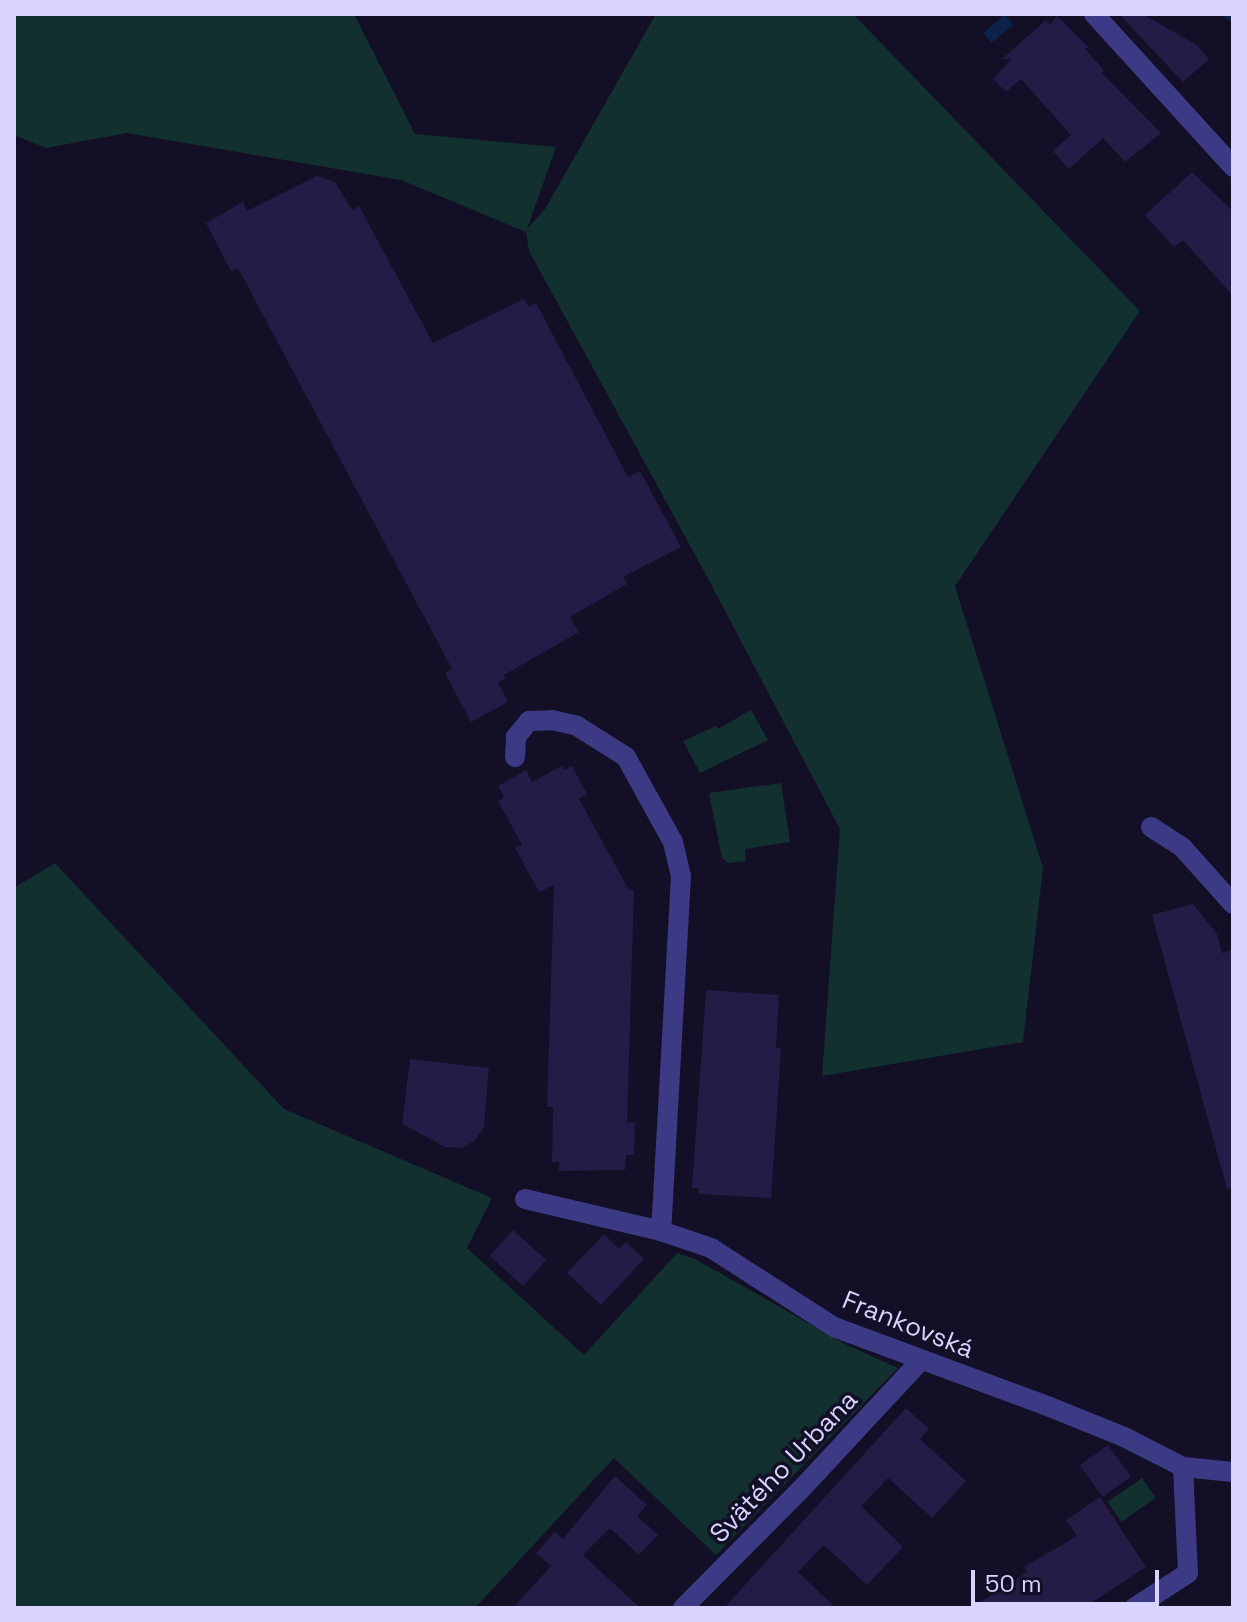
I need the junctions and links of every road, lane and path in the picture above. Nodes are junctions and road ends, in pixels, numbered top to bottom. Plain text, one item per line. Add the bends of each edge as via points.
1 (1094, 14) edge
2 (1233, 167) edge
3 (515, 757) dead end
4 (1151, 827) dead end
5 (1233, 904) edge
6 (525, 1199) dead end
7 (661, 1231) junction
8 (921, 1360) junction
9 (1183, 1467) junction
10 (1233, 1472) edge
11 (683, 1608) edge
12 (1134, 1608) edge

1 - 2 street
3 - 7 street via 516,737 529,721 577,726 626,757 673,842 681,876
4 - 5 street via 1182,847
6 - 7 street, Frankovská
7 - 8 street, Frankovská via 711,1248 834,1327
8 - 9 street, Frankovská via 1124,1437
8 - 11 street, Svätého Urbana
9 - 10 street, Frankovská
9 - 12 street via 1188,1573

